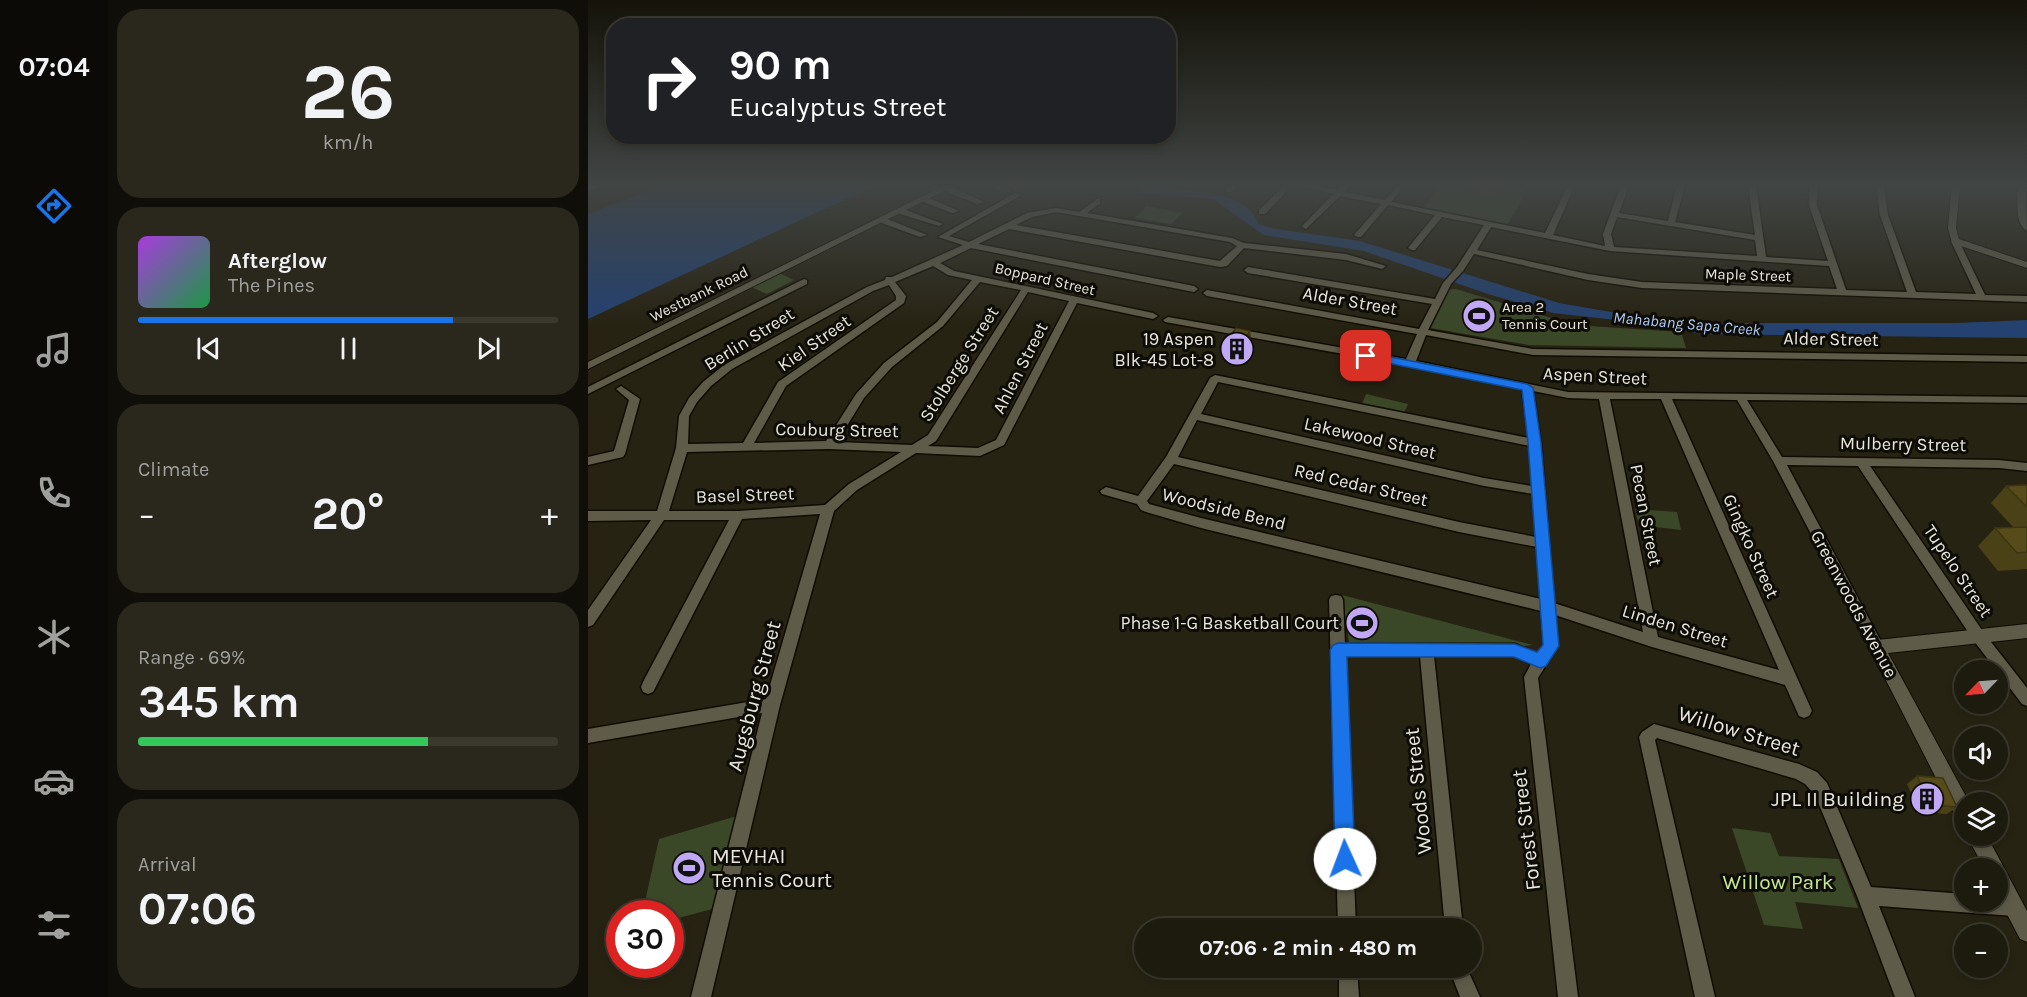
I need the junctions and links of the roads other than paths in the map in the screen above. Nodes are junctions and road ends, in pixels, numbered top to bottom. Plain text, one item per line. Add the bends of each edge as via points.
1 (859, 232) edge
2 (913, 232) edge
3 (950, 232) edge
4 (997, 232) edge
5 (1039, 232) edge
6 (1183, 232) edge
7 (1361, 232) edge
8 (1426, 232) edge
9 (1484, 232) edge
10 (1526, 232) edge
11 (1550, 232) edge
12 (1608, 232) edge
13 (1718, 232) edge
14 (1758, 232) edge
15 (1822, 232) edge
16 (1890, 232) edge
17 (1953, 232) edge
18 (922, 235) dead end
19 (1358, 235) dead end
20 (1548, 236) junction
21 (1759, 238) junction
22 (1955, 241) junction
23 (970, 245) junction
24 (1242, 245) junction
25 (1412, 248) dead end
26 (1610, 249) junction
27 (1472, 251) junction
28 (1762, 259) junction
29 (934, 263) junction
30 (1833, 264) junction
31 (1382, 266) dead end
32 (2027, 266) edge
33 (1248, 270) dead end
34 (978, 278) junction
35 (889, 279) junction
36 (804, 282) dead end
37 (1026, 289) junction
38 (1194, 289) dead end
39 (1842, 291) junction
40 (1207, 292) dead end
41 (1912, 294) junction
42 (1982, 297) junction
43 (2027, 299) edge
44 (1074, 300) junction
45 (1437, 302) junction
46 (1153, 316) dead end
47 (1168, 320) dead end
48 (1423, 331) junction
49 (2027, 359) edge
50 (1410, 363) junction
51 (588, 366) edge
52 (1527, 388) junction
53 (621, 389) dead end
54 (588, 391) edge
55 (1604, 396) junction
56 (1665, 396) junction
57 (1740, 397) junction
58 (2027, 400) edge
59 (1194, 416) junction
60 (1535, 443) junction
61 (830, 446) junction
62 (746, 447) junction
63 (681, 448) junction
64 (991, 448) joint
65 (913, 450) junction
66 (1171, 459) junction
67 (588, 461) edge
68 (1779, 461) junction
69 (1861, 461) junction
70 (2027, 467) edge
71 (1106, 491) dead end
72 (1539, 491) junction
73 (1142, 501) junction
74 (828, 510) junction
75 (662, 514) junction
76 (738, 515) junction
77 (588, 516) edge
78 (1544, 543) junction
79 (1336, 600) dead end
80 (1549, 607) junction
81 (588, 621) edge
82 (2027, 631) edge
83 (1979, 637) junction
84 (1652, 641) junction
85 (1877, 647) junction
86 (1425, 649) junction
87 (1338, 650) junction
88 (1540, 661) junction
89 (1790, 680) junction
90 (648, 687) dead end
91 (2027, 699) edge
92 (772, 705) junction
93 (1804, 711) dead end
94 (588, 736) edge
95 (1954, 793) edge
96 (2008, 895) edge
97 (1866, 896) junction
98 (2014, 907) junction
99 (1347, 918) edge
100 (1453, 918) edge
101 (2027, 932) edge
102 (1348, 978) edge
103 (1461, 978) edge
104 (701, 997) edge
105 (1349, 997) edge
106 (1470, 997) edge
107 (1568, 997) edge
108 (1705, 997) edge
109 (1905, 997) edge

1 - 51 street, Westbank Road
2 - 18 street
3 - 23 street via 942,236
4 - 23 street, Berlin Street
5 - 24 street via 1220,264
6 - 24 street, Berlin Street
7 - 19 street
8 - 25 street
9 - 27 street
10 - 20 street
11 - 20 street
12 - 26 street
13 - 21 street
14 - 21 street
15 - 30 street
16 - 41 street
17 - 22 street
20 - 26 street
21 - 28 street
22 - 32 street
22 - 42 street
23 - 29 street, Berlin Street
23 - 38 street
24 - 31 street, Berlin Street via 1346,257
26 - 28 street
27 - 39 street, Maple Street via 1642,285
27 - 45 street
28 - 30 street
29 - 34 street, Boppard Street via 948,272
29 - 35 street, Berlin Street
30 - 39 street
33 - 45 street
34 - 37 street, Boppard Street
34 - 61 street via 940,324 888,365 860,396
35 - 62 street, Kiel Street via 902,296 901,301 782,384
35 - 63 street, Berlin Street via 721,373 693,400 684,416
36 - 54 street
37 - 44 street, Boppard Street
37 - 65 street, Stolberge Street via 932,438
39 - 41 street, Maple Street
40 - 48 street, Alder Street
41 - 42 street, Maple Street
42 - 43 street, Maple Street
44 - 46 street, Boppard Street
44 - 64 street, Ahlen Street via 1000,442
45 - 48 street
47 - 50 street, Aspen Street
48 - 49 street, Alder Street via 1533,352
48 - 50 street
50 - 52 street, Aspen Street
52 - 55 street, Aspen Street
52 - 60 street, Forest Street
53 - 67 street via 634,399 619,454
55 - 56 street, Aspen Street
55 - 84 street, Pecan Street
56 - 57 street, Aspen Street
56 - 89 street, Gingko Street
57 - 58 street, Aspen Street
57 - 68 street, Greenwoods Avenue
59 - 60 street, Woodside Bend via 1215,378
59 - 66 street, Woodside Bend
59 - 72 street, Lakewood Street
60 - 72 street, Forest Street
61 - 62 street, Couburg Street
61 - 65 street, Couburg Street
62 - 63 street, Couburg Street
63 - 75 street, Berlin Street
64 - 65 street, Couburg Street via 980,452
65 - 74 street via 853,487
66 - 73 street, Woodside Bend
66 - 78 street, Red Cedar Street via 1459,527
68 - 69 street, Mulberry Street
68 - 85 street, Greenwoods Avenue
69 - 70 street, Mulberry Street
69 - 83 street, Tupelo Street
71 - 73 street
72 - 78 street, Forest Street
73 - 80 street, Woodside Bend via 1150,509 1191,520
74 - 76 street, Basel Street
74 - 92 street, Augsburg Street
75 - 76 street, Basel Street
75 - 77 street, Basel Street
75 - 81 street, Berlin Street
76 - 90 street
78 - 80 street, Forest Street
79 - 87 street
80 - 84 street, Linden Street
80 - 88 street, Forest Street via 1551,646
82 - 83 street
83 - 85 street
83 - 91 street, Tupelo Street
84 - 89 street, Linden Street
85 - 95 street, Greenwoods Avenue
86 - 87 street
86 - 88 street via 1515,651
86 - 100 street, Woods Street
87 - 99 street
88 - 107 street, Forest Street via 1531,677
89 - 93 street, Gingko Street
92 - 94 street
92 - 104 street, Augsburg Street
96 - 98 street
97 - 98 street
97 - 108 street, Willow Street via 1821,789 1811,778 1654,731 1647,737
97 - 109 street, Willow Street
98 - 101 street
102 - 105 street
103 - 106 street

